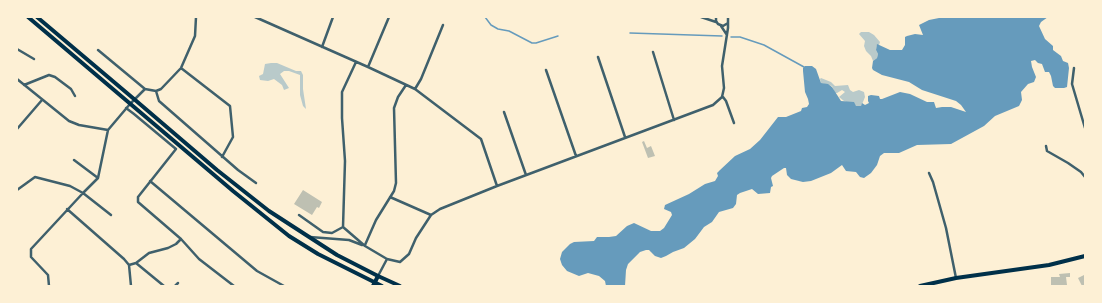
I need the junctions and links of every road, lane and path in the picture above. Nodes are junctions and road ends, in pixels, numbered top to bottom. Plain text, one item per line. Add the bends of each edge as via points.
1 (28, 17) edge
2 (36, 17) edge
3 (196, 17) edge
4 (255, 17) edge
5 (333, 17) edge
6 (389, 17) edge
7 (701, 17) edge
8 (716, 17) edge
9 (728, 17) edge
10 (716, 22) junction
11 (728, 23) junction
12 (443, 25) dead end
13 (721, 26) junction
14 (727, 35) junction
15 (322, 47) junction
16 (17, 49) edge
17 (98, 50) dead end
18 (653, 52) dead end
19 (598, 57) dead end
20 (34, 60) dead end
21 (356, 62) junction
22 (368, 67) junction
23 (181, 68) junction
24 (1074, 68) dead end
25 (546, 70) dead end
26 (17, 79) edge
27 (24, 85) junction
28 (406, 85) junction
29 (145, 89) junction
30 (415, 89) junction
31 (156, 91) junction
32 (75, 96) dead end
33 (722, 97) junction
34 (134, 99) junction
35 (42, 100) junction
36 (130, 104) junction
37 (126, 108) junction
38 (504, 112) dead end
39 (674, 120) junction
40 (734, 123) dead end
41 (1085, 128) edge
42 (17, 129) edge
43 (108, 130) junction
44 (626, 137) junction
45 (1046, 146) dead end
46 (576, 156) junction
47 (222, 157) junction
48 (74, 160) dead end
49 (929, 173) dead end
50 (526, 175) junction
51 (1085, 177) edge
52 (98, 178) junction
53 (150, 181) junction
54 (256, 183) dead end
55 (497, 186) junction
56 (17, 190) edge
57 (83, 192) junction
58 (390, 197) junction
59 (67, 209) junction
60 (111, 215) dead end
61 (432, 215) junction
62 (299, 216) dead end
63 (343, 227) junction
64 (309, 237) junction
65 (181, 239) junction
66 (365, 246) junction
67 (1085, 256) edge
68 (388, 259) junction
69 (136, 263) junction
70 (129, 265) junction
71 (378, 276) junction
72 (956, 278) junction
73 (178, 284) dead end
74 (374, 284) edge
75 (49, 286) edge
76 (131, 286) edge
77 (164, 286) edge
78 (174, 286) edge
79 (234, 286) edge
80 (284, 286) edge
81 (382, 286) edge
82 (400, 286) edge
83 (920, 286) edge

1 - 36 main road
2 - 34 main road
3 - 23 street via 195,36
4 - 15 street
5 - 15 street
6 - 22 street
7 - 10 street
8 - 10 street
9 - 11 street
10 - 13 street
11 - 13 street
11 - 14 street
12 - 30 street
13 - 14 street
14 - 33 street via 722,66
15 - 21 street
16 - 20 street
17 - 29 street
18 - 39 street
19 - 44 street
21 - 22 street
21 - 63 street via 342,92
22 - 28 street
23 - 31 street
23 - 47 street via 230,106 233,137
24 - 41 street via 1072,84
25 - 46 street
26 - 27 street
27 - 32 street via 49,75 61,81
27 - 35 street
28 - 30 street
28 - 58 street via 395,103 396,183
29 - 31 street
29 - 34 street
30 - 55 street via 481,139
31 - 47 street via 159,101
33 - 39 street via 713,105
33 - 40 street
34 - 36 street
34 - 64 main road via 254,200
35 - 42 street
35 - 43 street via 69,121
36 - 37 street
36 - 74 main road via 289,236
37 - 43 street
37 - 53 street via 176,149
38 - 50 street
39 - 44 street
43 - 52 street
44 - 46 street
45 - 51 street via 1046,151 1068,163
46 - 50 street
47 - 54 street
48 - 52 street
49 - 72 street via 949,240
50 - 55 street
52 - 57 street
53 - 65 street via 138,197 138,202
53 - 80 street via 258,271
55 - 61 street via 440,209
56 - 57 street via 35,176
57 - 59 street
57 - 60 street
58 - 61 street
58 - 66 street via 376,220
59 - 70 street
59 - 75 street via 31,249 31,257 48,275
61 - 68 street via 416,238 409,254 400,262
62 - 63 street via 323,232 332,233
63 - 66 street
64 - 66 street via 349,240
64 - 71 main road
65 - 69 street via 168,248 149,253
65 - 79 street via 199,259
66 - 68 street
67 - 72 main road via 1049,265
68 - 71 street
69 - 70 street
69 - 77 street
70 - 76 street
71 - 74 main road
71 - 82 main road
72 - 83 main road
73 - 78 street
74 - 81 main road

